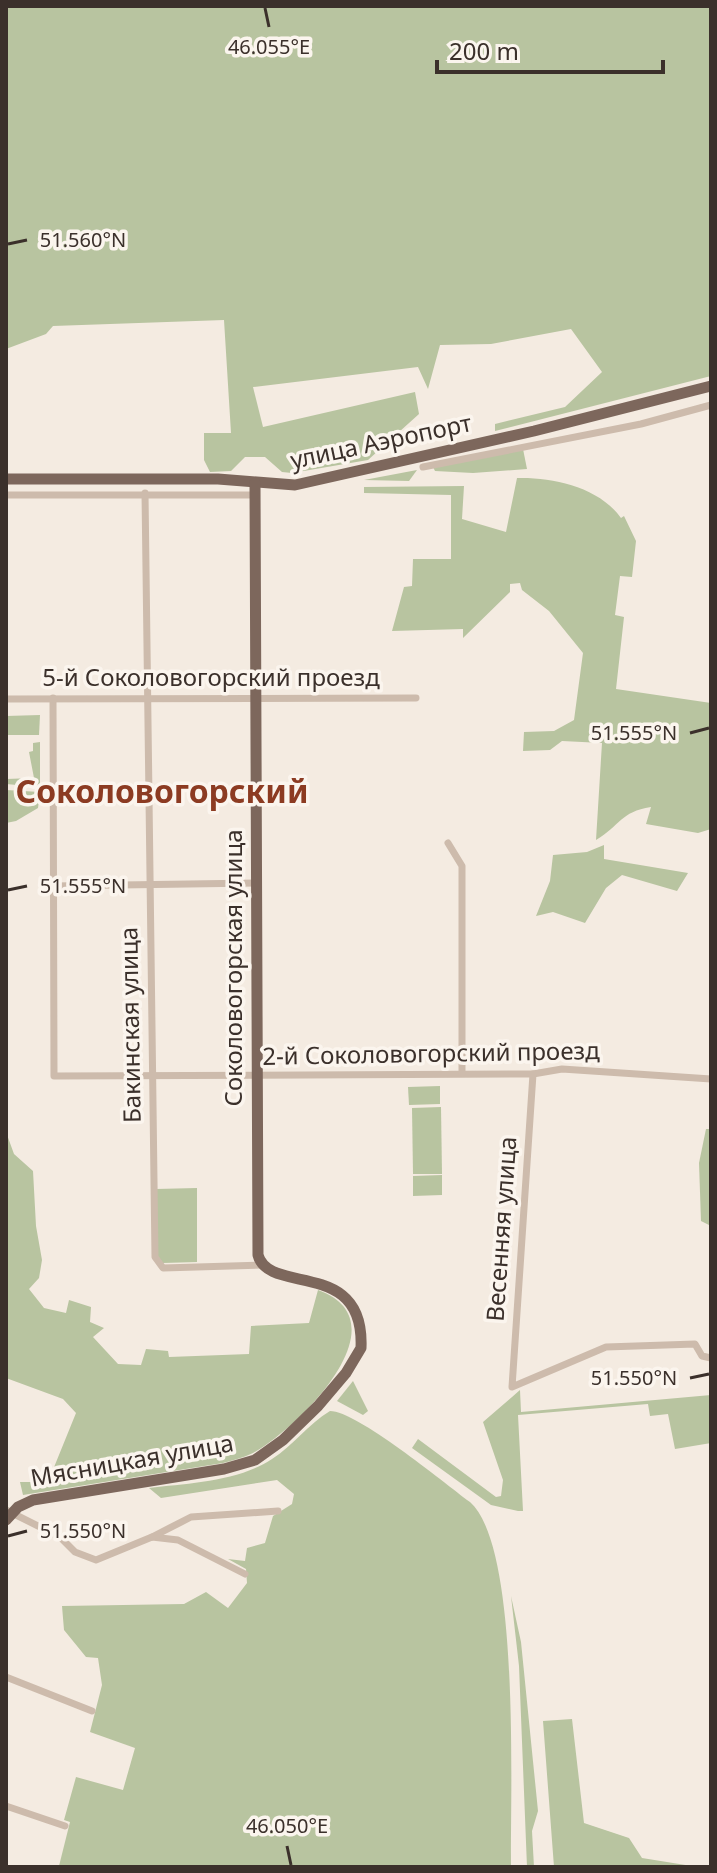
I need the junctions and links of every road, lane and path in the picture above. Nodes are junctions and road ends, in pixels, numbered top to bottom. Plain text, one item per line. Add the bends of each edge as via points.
1 (711, 386) edge
2 (711, 405) edge
3 (423, 467) dead end
4 (6, 479) edge
5 (255, 489) junction
6 (145, 493) junction
7 (6, 495) edge
8 (53, 698) junction
9 (256, 698) junction
10 (416, 698) dead end
11 (6, 699) edge
12 (148, 699) junction
13 (448, 843) dead end
14 (256, 883) junction
15 (149, 885) junction
16 (53, 886) junction
17 (462, 1073) junction
18 (533, 1074) junction
19 (150, 1075) junction
20 (257, 1075) junction
21 (711, 1079) edge
22 (261, 1263) junction
23 (711, 1358) edge
24 (278, 1511) dead end
25 (8, 1515) edge
26 (152, 1537) junction
27 (245, 1574) dead end
28 (6, 1677) edge
29 (92, 1711) dead end
30 (6, 1806) edge
31 (65, 1826) dead end

1 - 5 main road, улица Аэропорт via 312,483
2 - 3 street
4 - 5 main road, улица Аэропорт via 218,479
5 - 6 street
5 - 9 main road, Соколовогорская улица
6 - 7 street
6 - 12 street, Бакинская улица
8 - 11 street, 5-й Соколовогорский проезд
8 - 12 street, 5-й Соколовогорский проезд
8 - 16 street
9 - 10 street, 5-й Соколовогорский проезд
9 - 12 street, 5-й Соколовогорский проезд
9 - 14 main road, Соколовогорская улица
12 - 15 street, Бакинская улица
13 - 17 street via 462,866
14 - 15 street
14 - 20 main road, Соколовогорская улица
15 - 16 street
15 - 19 street, Бакинская улица
16 - 19 street, 2-й Соколовогорский проезд via 54,1076
17 - 18 street, 2-й Соколовогорский проезд
17 - 20 street, 2-й Соколовогорский проезд
18 - 21 street, 2-й Соколовогорский проезд via 562,1069
18 - 23 street, Весенняя улица via 512,1387 606,1347 695,1344 702,1356
19 - 20 street, 2-й Соколовогорский проезд
19 - 22 street, Бакинская улица via 155,1257 160,1267
20 - 22 main road, Соколовогорская улица
22 - 25 main road, Мясницкая улица via 276,1273 329,1286 343,1295 359,1324 359,1355 309,1415 269,1451 243,1464 33,1500
24 - 26 street via 191,1517
25 - 26 street via 60,1537 75,1552 96,1560
26 - 27 street via 178,1540
28 - 29 street
30 - 31 street

